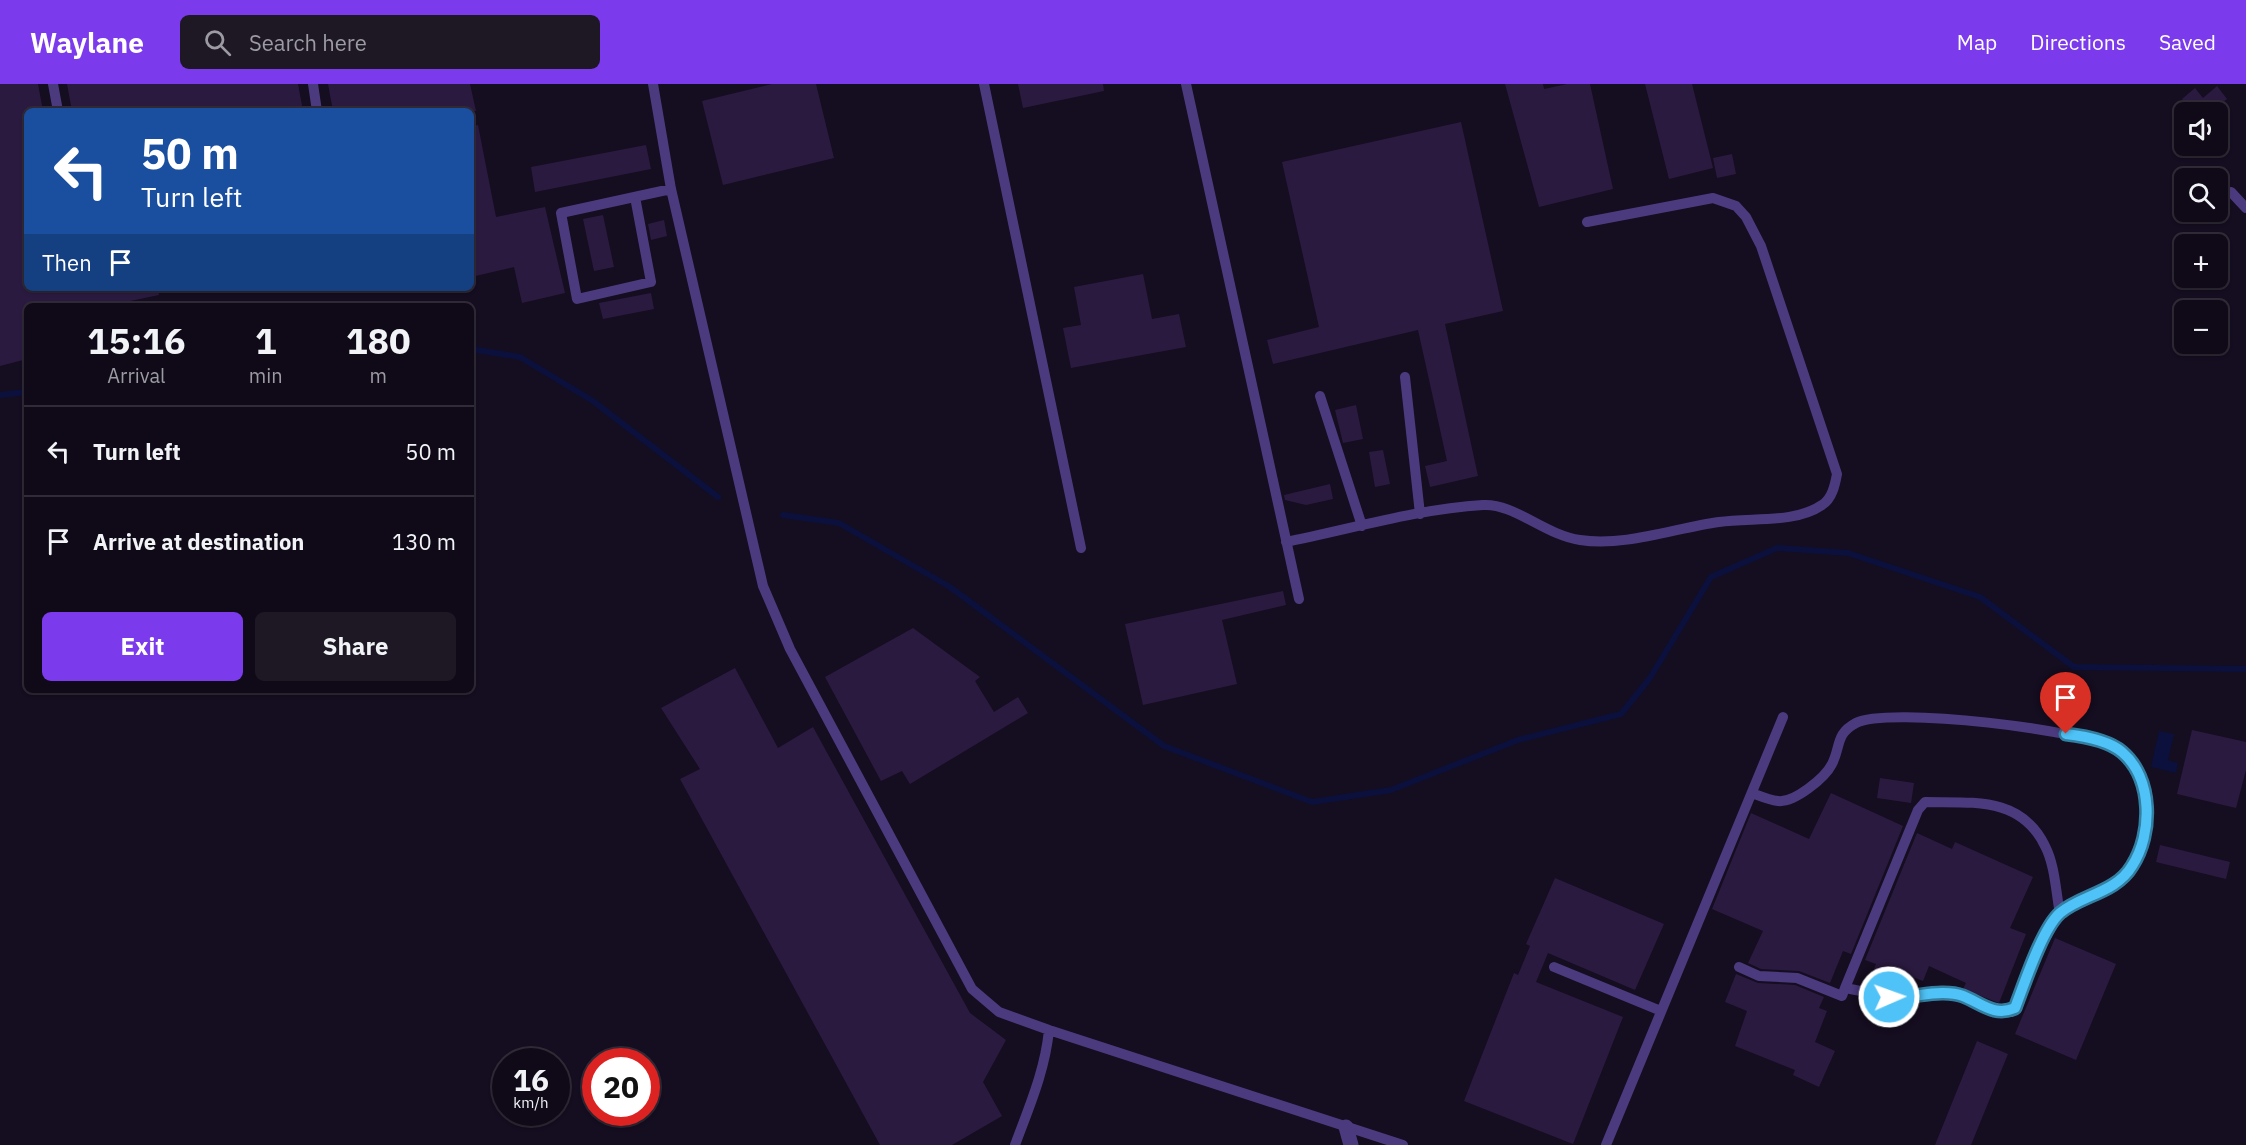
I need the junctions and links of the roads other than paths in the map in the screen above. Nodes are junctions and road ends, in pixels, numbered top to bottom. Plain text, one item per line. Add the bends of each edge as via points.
1 (53, 84) edge
2 (313, 84) edge
3 (653, 84) edge
4 (984, 84) edge
5 (1186, 84) edge
6 (57, 108) edge
7 (317, 108) edge
8 (671, 189) junction
9 (2231, 192) dead end
10 (635, 197) junction
11 (2246, 208) edge
12 (1587, 222) dead end
13 (1405, 377) dead end
14 (1320, 396) dead end
15 (1420, 514) junction
16 (1362, 526) junction
17 (1286, 542) junction
18 (1081, 548) dead end
19 (1299, 599) dead end
20 (1783, 717) dead end
21 (1752, 793) junction
22 (2060, 914) junction
23 (1554, 967) dead end
24 (1739, 967) dead end
25 (1845, 987) junction
26 (1661, 1011) junction
27 (1048, 1030) junction
28 (1346, 1127) junction
29 (1015, 1145) edge
30 (1351, 1145) edge
31 (1403, 1145) edge
32 (1606, 1145) edge

1 - 6 lane
2 - 7 lane
3 - 8 lane
4 - 18 lane
5 - 17 lane
8 - 10 lane
8 - 27 lane via 763,586 790,649 972,989 999,1012
9 - 11 lane
10 - 10 lane via 561,213 577,299 651,282
12 - 15 lane via 1713,198 1737,206 1761,246 1838,474 1834,489 1824,505 1809,512 1610,541 1581,541 1553,534 1503,506
13 - 15 lane
14 - 16 lane
15 - 16 lane
16 - 17 lane
17 - 19 lane
20 - 21 lane
21 - 22 lane via 1780,802 1799,795 1832,764 1839,737 1856,723 1875,717 1978,721 2088,737 2121,751 2136,771 2148,803 2146,822 2132,866 2116,883
21 - 26 lane
22 - 25 lane via 2042,943 2015,1008 2006,1012 1981,1007 1962,996 1889,997
22 - 25 lane via 2046,847 2028,820 2004,807 1925,802 1918,810
23 - 26 lane
24 - 25 lane via 1759,976 1797,978 1842,996
26 - 32 lane
27 - 28 lane
27 - 29 lane via 1038,1084
28 - 30 street
28 - 31 lane

